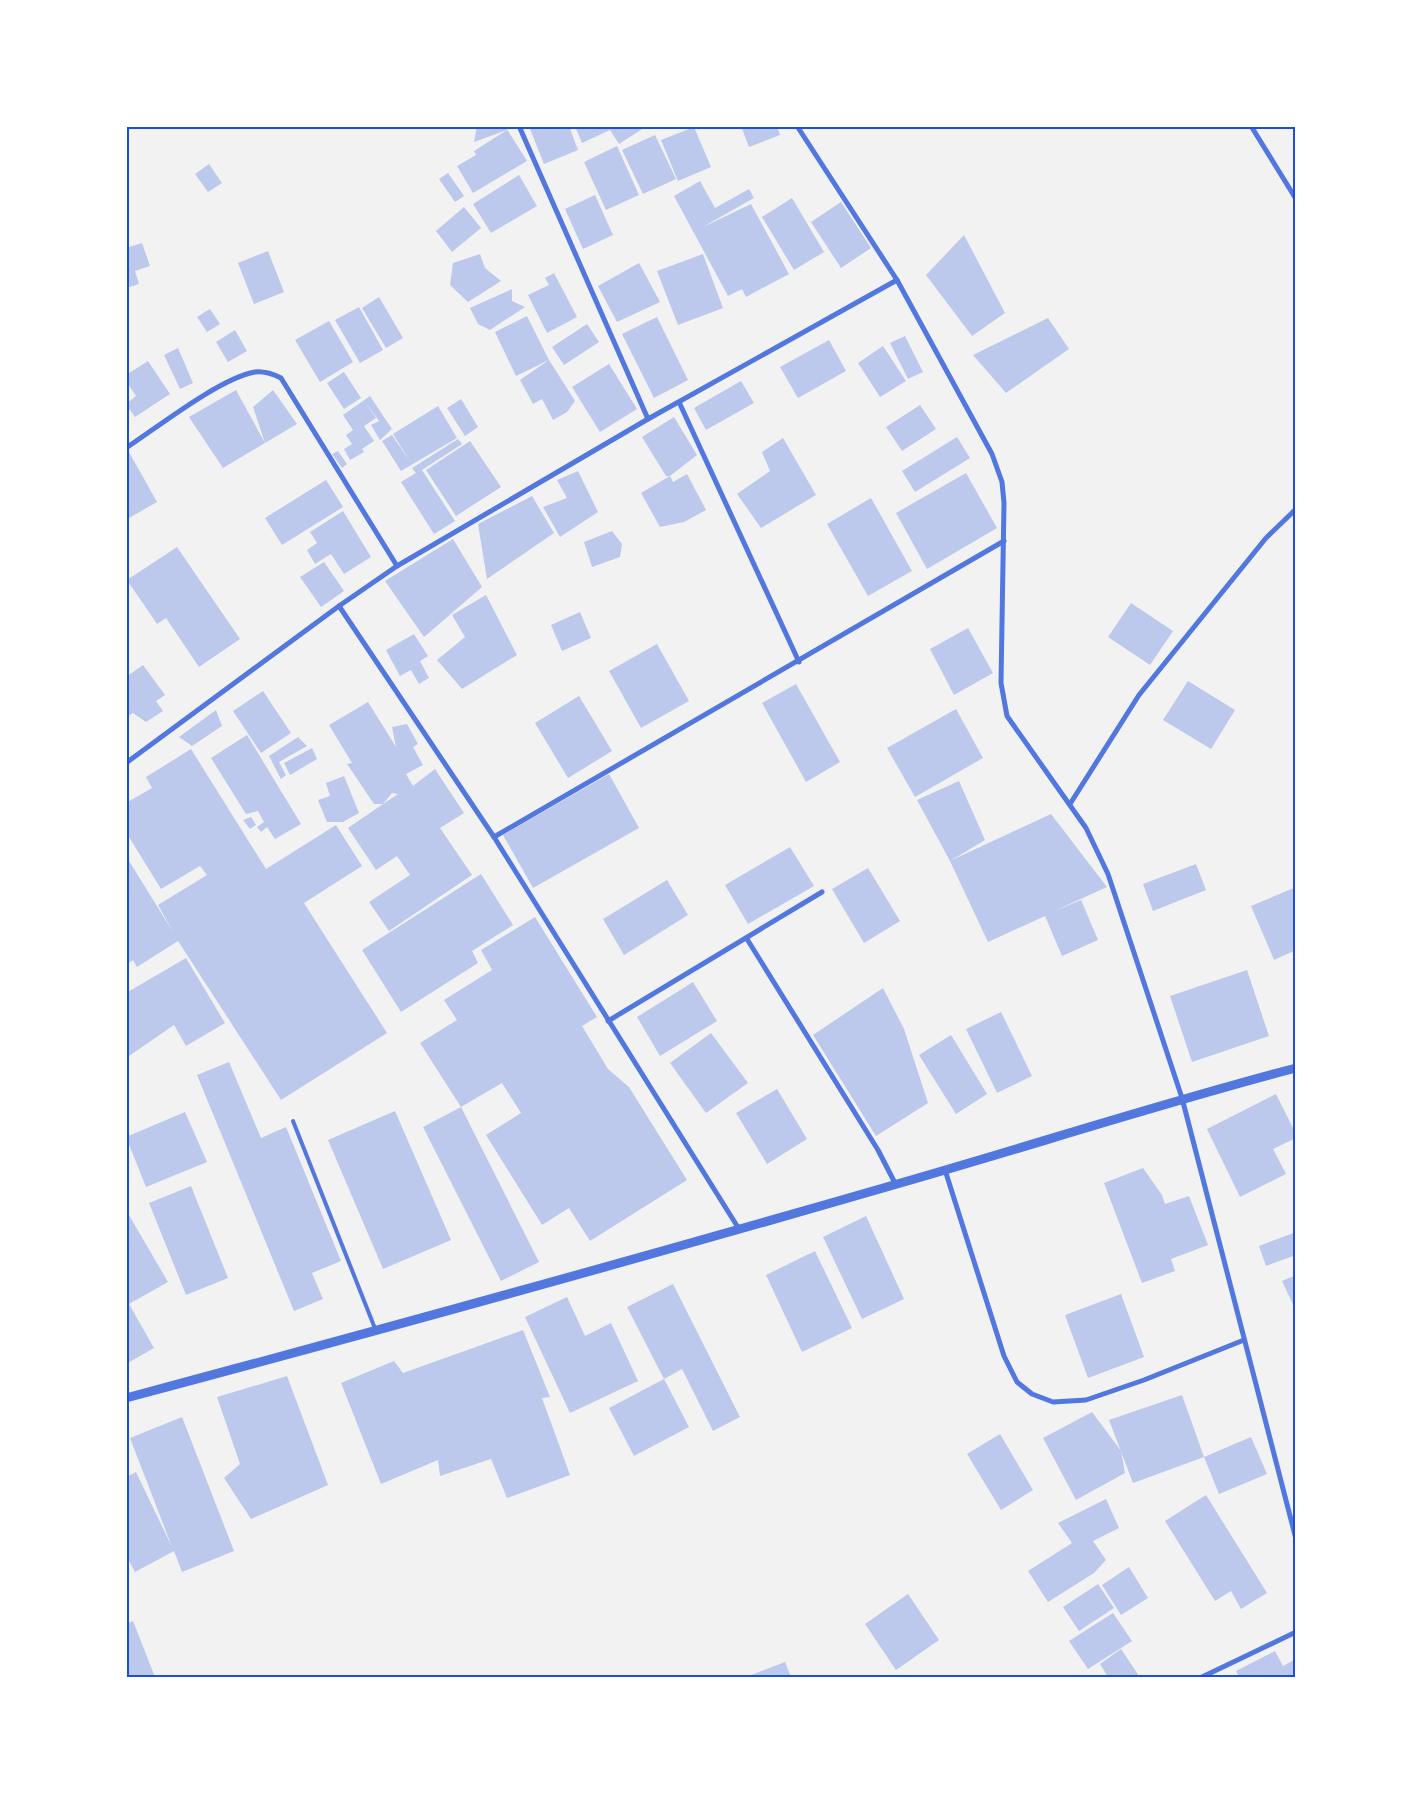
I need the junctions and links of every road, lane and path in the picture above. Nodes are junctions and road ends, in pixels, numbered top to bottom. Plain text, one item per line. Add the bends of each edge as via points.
1 (519, 126) edge
2 (797, 126) edge
3 (1251, 126) edge
4 (1296, 199) edge
5 (897, 280) junction
6 (679, 402) junction
7 (648, 419) junction
8 (126, 448) edge
9 (1296, 510) edge
10 (1004, 541) junction
11 (397, 566) junction
12 (339, 606) junction
13 (799, 662) junction
14 (126, 763) edge
15 (1070, 804) junction
16 (494, 838) junction
17 (822, 892) dead end
18 (747, 939) junction
19 (608, 1021) junction
20 (1296, 1068) edge
21 (1182, 1098) junction
22 (293, 1121) dead end
23 (945, 1170) junction
24 (896, 1185) junction
25 (739, 1229) junction
26 (376, 1331) junction
27 (1244, 1340) junction
28 (126, 1398) edge
29 (1296, 1539) edge
30 (1296, 1632) edge
31 (1202, 1677) edge

1 - 7 street
2 - 5 street
3 - 4 street
5 - 6 street
5 - 10 street via 992,454 1002,482
6 - 7 street
6 - 13 street
7 - 11 street
8 - 11 street via 218,387 256,372 281,378
9 - 15 street via 1266,538 1139,695
10 - 13 street
10 - 15 street via 1001,683 1007,716
11 - 12 street
12 - 14 street
12 - 16 street
13 - 16 street
15 - 21 street via 1086,828 1108,874
16 - 19 street
17 - 18 street
18 - 19 street
18 - 24 street
19 - 25 street
20 - 21 street
21 - 23 street
21 - 27 street
22 - 26 lane
23 - 24 street
23 - 27 street via 1004,1356 1017,1382 1032,1394 1053,1402 1086,1400
24 - 25 street
25 - 26 street
26 - 28 street
27 - 29 street
30 - 31 street

